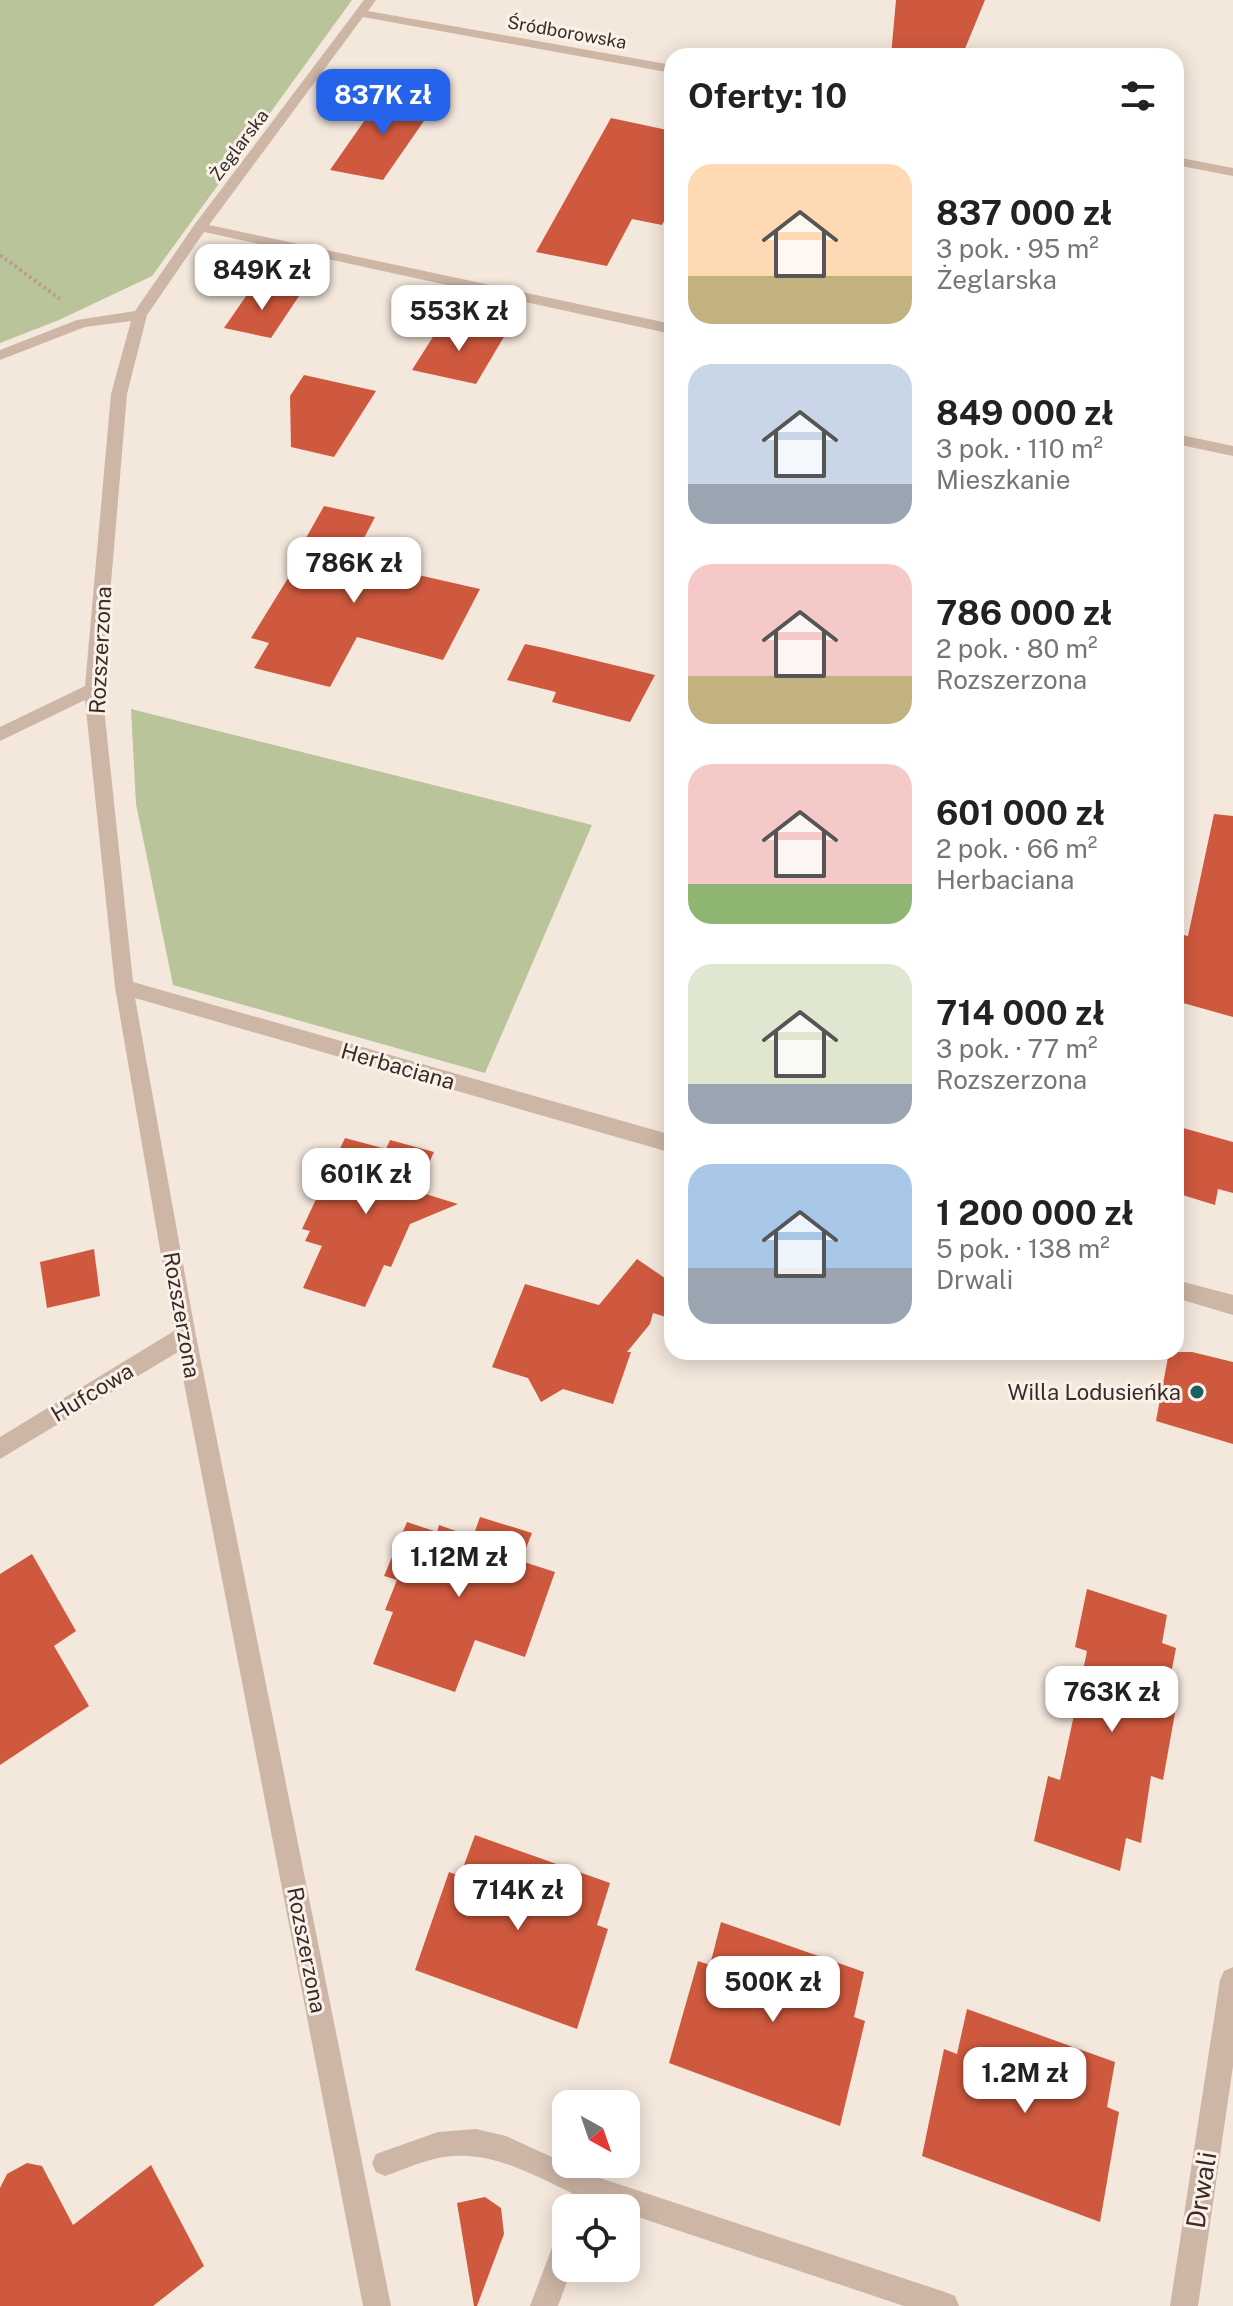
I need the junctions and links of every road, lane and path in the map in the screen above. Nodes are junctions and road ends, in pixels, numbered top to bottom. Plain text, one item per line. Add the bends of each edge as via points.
1 (370, 0) edge
2 (360, 13) junction
3 (664, 68) edge
4 (1184, 163) edge
5 (1233, 172) edge
6 (200, 227) junction
7 (0, 255) edge
8 (140, 315) junction
9 (82, 323) junction
10 (664, 327) edge
11 (0, 355) edge
12 (1184, 441) edge
13 (1233, 451) edge
14 (93, 689) junction
15 (0, 735) edge
16 (124, 987) junction
17 (664, 1142) edge
18 (1184, 1291) edge
19 (1233, 1305) edge
20 (185, 1336) junction
21 (0, 1449) edge
22 (1233, 1980) edge
23 (385, 2163) dead end
24 (578, 2194) edge
25 (640, 2215) edge
26 (553, 2282) edge
27 (377, 2306) edge
28 (544, 2306) edge
29 (945, 2306) edge
30 (1184, 2306) edge

1 - 2 street, Żeglarska
2 - 3 street, Śródborowska
2 - 6 street, Żeglarska
4 - 5 street
6 - 8 street, Żeglarska
6 - 10 street
7 - 9 path via 73,308
8 - 9 street
8 - 14 street, Rozszerzona via 119,394
9 - 11 street
12 - 13 street
14 - 15 street
14 - 16 street, Rozszerzona
16 - 17 street, Herbaciana
16 - 20 street, Rozszerzona
18 - 19 street
20 - 21 street, Hufcowa
20 - 27 street, Rozszerzona
22 - 30 street, Drwali
23 - 24 street via 438,2145 476,2142 506,2149
25 - 29 street
26 - 28 street

